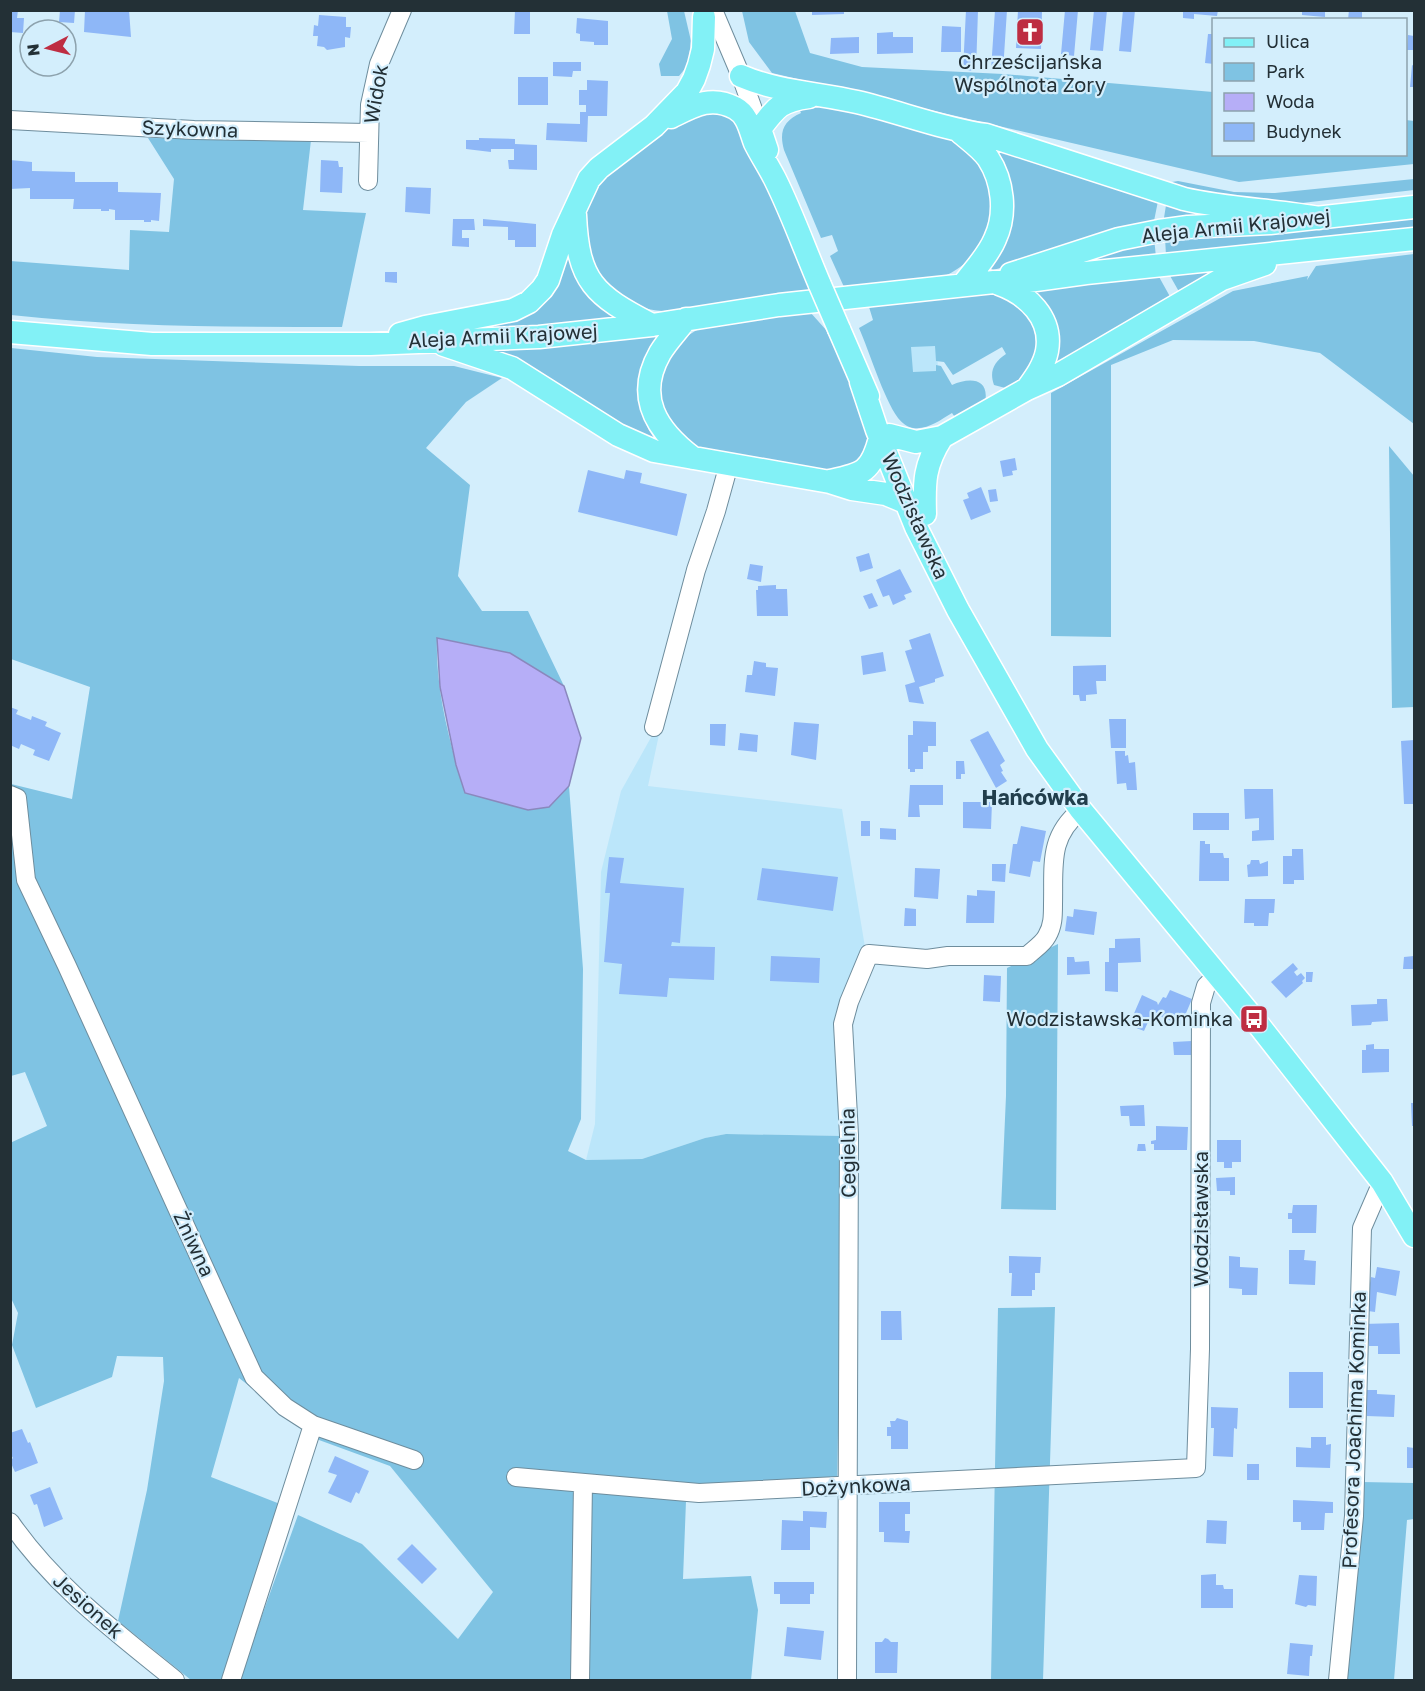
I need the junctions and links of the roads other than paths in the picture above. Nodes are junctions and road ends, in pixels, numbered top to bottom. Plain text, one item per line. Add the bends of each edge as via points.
1 (402, 10) edge
2 (706, 13) edge
3 (741, 76) junction
4 (816, 96) junction
5 (10, 120) edge
6 (752, 122) junction
7 (654, 126) junction
8 (959, 131) junction
9 (369, 133) junction
10 (368, 181) dead end
11 (1414, 207) edge
12 (575, 212) junction
13 (1319, 218) junction
14 (1414, 239) edge
15 (1300, 251) junction
16 (994, 282) junction
17 (963, 285) junction
18 (686, 319) junction
19 (652, 324) junction
20 (10, 332) edge
21 (438, 342) junction
22 (370, 344) junction
23 (1027, 389) junction
24 (885, 437) junction
25 (942, 437) junction
26 (694, 458) junction
27 (729, 464) junction
28 (830, 482) junction
29 (905, 502) junction
30 (925, 514) junction
31 (980, 645) junction
32 (654, 727) dead end
33 (10, 795) edge
34 (1081, 810) junction
35 (1217, 975) junction
36 (1382, 1182) junction
37 (1414, 1236) edge
38 (313, 1425) junction
39 (414, 1460) dead end
40 (1196, 1468) joint
41 (516, 1477) dead end
42 (583, 1483) junction
43 (847, 1486) junction
44 (10, 1522) edge
45 (175, 1680) edge
46 (231, 1680) edge
47 (580, 1680) edge
48 (847, 1680) edge
49 (1338, 1680) edge

1 - 9 street, Widok via 379,64 370,105
2 - 3 street, Wodzisławska
2 - 6 street, Wodzisławska
2 - 7 main road via 703,49 694,79 687,92
3 - 4 main road
3 - 6 street, Wodzisławska
4 - 6 main road via 793,99
4 - 8 main road via 844,99
5 - 9 street, Szykowna via 194,130
6 - 7 main road via 736,108 711,102 694,104
6 - 24 main road, Wodzisławska, bridge
7 - 12 main road via 594,174
8 - 13 main road via 986,135 1184,199
8 - 17 main road via 988,158 1002,202 996,238
9 - 10 street, Widok
11 - 13 main road, Aleja Armii Krajowej
12 - 19 main road via 578,250 590,280 610,302
12 - 22 main road via 548,280 529,302 513,310 425,327
13 - 16 main road, Aleja Armii Krajowej via 1140,234 1029,267
14 - 15 main road, Aleja Armii Krajowej
15 - 16 main road, Aleja Armii Krajowej
15 - 23 main road via 1222,279 1058,375
16 - 17 main road, Aleja Armii Krajowej
16 - 23 main road via 1021,293 1045,326 1047,351
17 - 18 main road, Aleja Armii Krajowej
18 - 19 main road, Aleja Armii Krajowej
18 - 26 main road via 661,352 648,388 657,420 677,446
19 - 21 main road, Aleja Armii Krajowej via 539,337
20 - 22 main road, Aleja Armii Krajowej via 152,344
21 - 22 main road, Aleja Armii Krajowej
21 - 26 main road via 512,369 618,435 654,451
23 - 25 main road
24 - 25 main road via 916,442
24 - 28 main road via 859,475
24 - 29 main road, Wodzisławska
24 - 30 main road, Wodzisławska
25 - 30 main road via 926,473
26 - 27 main road
27 - 28 main road
27 - 32 street
28 - 29 main road
29 - 31 main road, Wodzisławska via 928,553
30 - 31 main road, Wodzisławska via 967,606
31 - 34 main road, Wodzisławska via 1037,749
33 - 38 street, Żniwna via 16,798 26,880 254,1377 285,1407
34 - 35 main road, Wodzisławska
34 - 43 street, Cegielnia via 1068,820 1057,838 1052,923 1046,938 1027,956 927,959 868,954 849,1002 843,1024 849,1135
35 - 36 main road, Wodzisławska
35 - 40 street, Wodzisławska via 1206,986 1202,1003
36 - 37 main road, Wodzisławska
36 - 49 street, Profesora Joachima Kominka via 1362,1228 1354,1516
38 - 39 street
38 - 46 street
40 - 43 street, Dożynkowa
41 - 42 street, Dożynkowa
42 - 43 street, Dożynkowa via 699,1493
42 - 47 street
43 - 48 street, Cegielnia
44 - 45 street, Jesionek via 25,1544 87,1608

